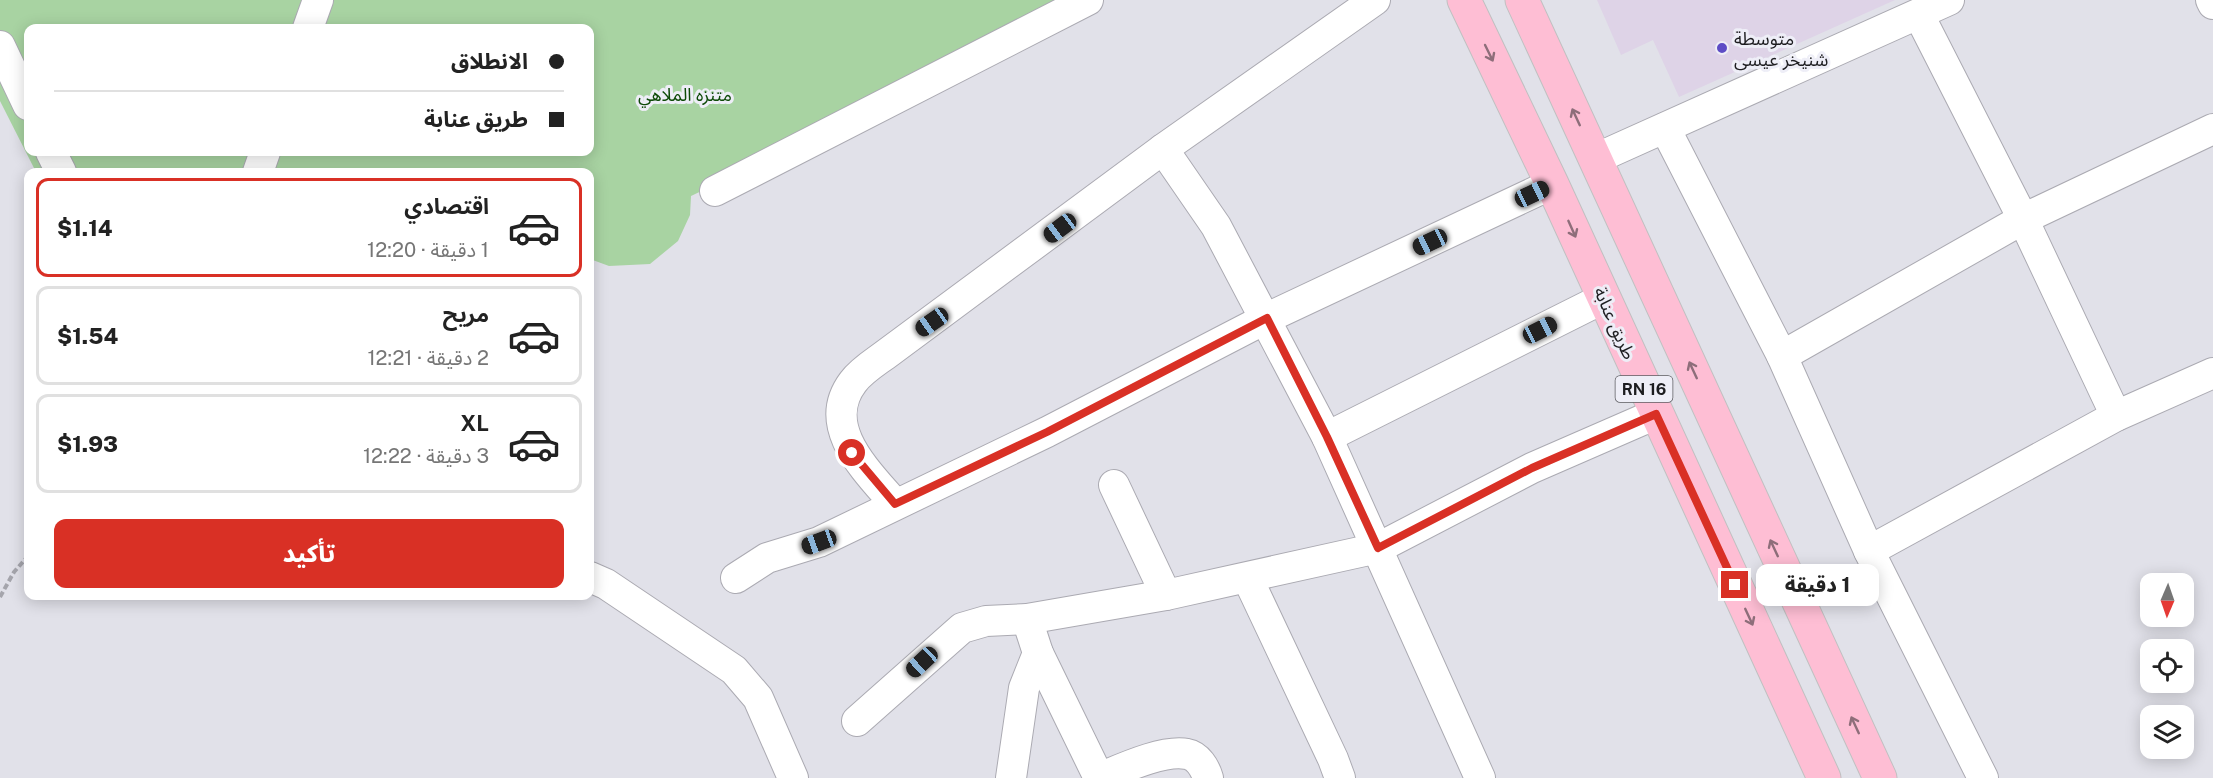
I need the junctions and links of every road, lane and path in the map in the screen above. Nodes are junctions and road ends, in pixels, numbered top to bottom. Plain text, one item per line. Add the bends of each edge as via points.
1 (318, 0) edge
2 (1088, 0) edge
3 (1375, 0) edge
4 (1464, 0) edge
5 (1522, 0) edge
6 (1949, 0) edge
7 (1919, 15) junction
8 (309, 24) edge
9 (0, 46) edge
10 (24, 97) edge
11 (1665, 128) junction
12 (2213, 129) edge
13 (1163, 150) junction
14 (1595, 159) junction
15 (1552, 184) junction
16 (715, 191) dead end
17 (2023, 219) junction
18 (1604, 298) junction
19 (1267, 318) junction
20 (1782, 356) junction
21 (2213, 373) edge
22 (1656, 414) junction
23 (2116, 416) junction
24 (1327, 437) junction
25 (1114, 485) dead end
26 (895, 504) junction
27 (1378, 548) junction
28 (1869, 551) junction
29 (24, 561) edge
30 (735, 578) dead end
31 (594, 579) edge
32 (1248, 579) junction
33 (1166, 595) junction
34 (0, 597) edge
35 (1027, 619) junction
36 (1038, 653) junction
37 (857, 721) dead end
38 (793, 778) edge
39 (1011, 778) edge
40 (1099, 778) edge
41 (1208, 778) edge
42 (1340, 778) edge
43 (1480, 778) edge
44 (1824, 778) edge
45 (1880, 778) edge
46 (1983, 778) edge

1 - 8 street
2 - 16 street
3 - 13 street
4 -> 15 highway, طريق عنابة / RN 16
14 -> 5 highway, RN 16
6 - 7 street
7 - 11 street
7 - 17 street
9 - 10 street
11 - 14 street
11 - 20 street
12 - 17 street
13 - 19 street via 1216,226
13 - 26 street via 853,382 842,405 843,430 852,453
45 -> 14 highway, RN 16
15 -> 18 highway, طريق عنابة / RN 16
15 - 19 street
17 - 20 street
17 - 23 street
18 - 22 highway, طريق عنابة / RN 16
18 - 24 street
19 - 24 street
19 - 26 street via 1047,432
20 - 28 street
21 - 23 street
22 - 27 street via 1532,468
22 -> 44 highway, طريق عنابة / RN 16
23 - 28 street
24 - 27 street
25 - 33 street
26 - 30 street via 819,542 767,558
27 - 32 street
27 - 43 street
28 - 46 street
29 - 34 path
31 - 38 street via 734,670 758,698
32 - 33 street
32 - 42 street
33 - 35 street
35 - 36 street
35 - 37 street via 986,621 955,632
36 - 39 street via 1024,688
36 - 40 street
40 - 41 street via 1143,760 1187,753 1198,760

